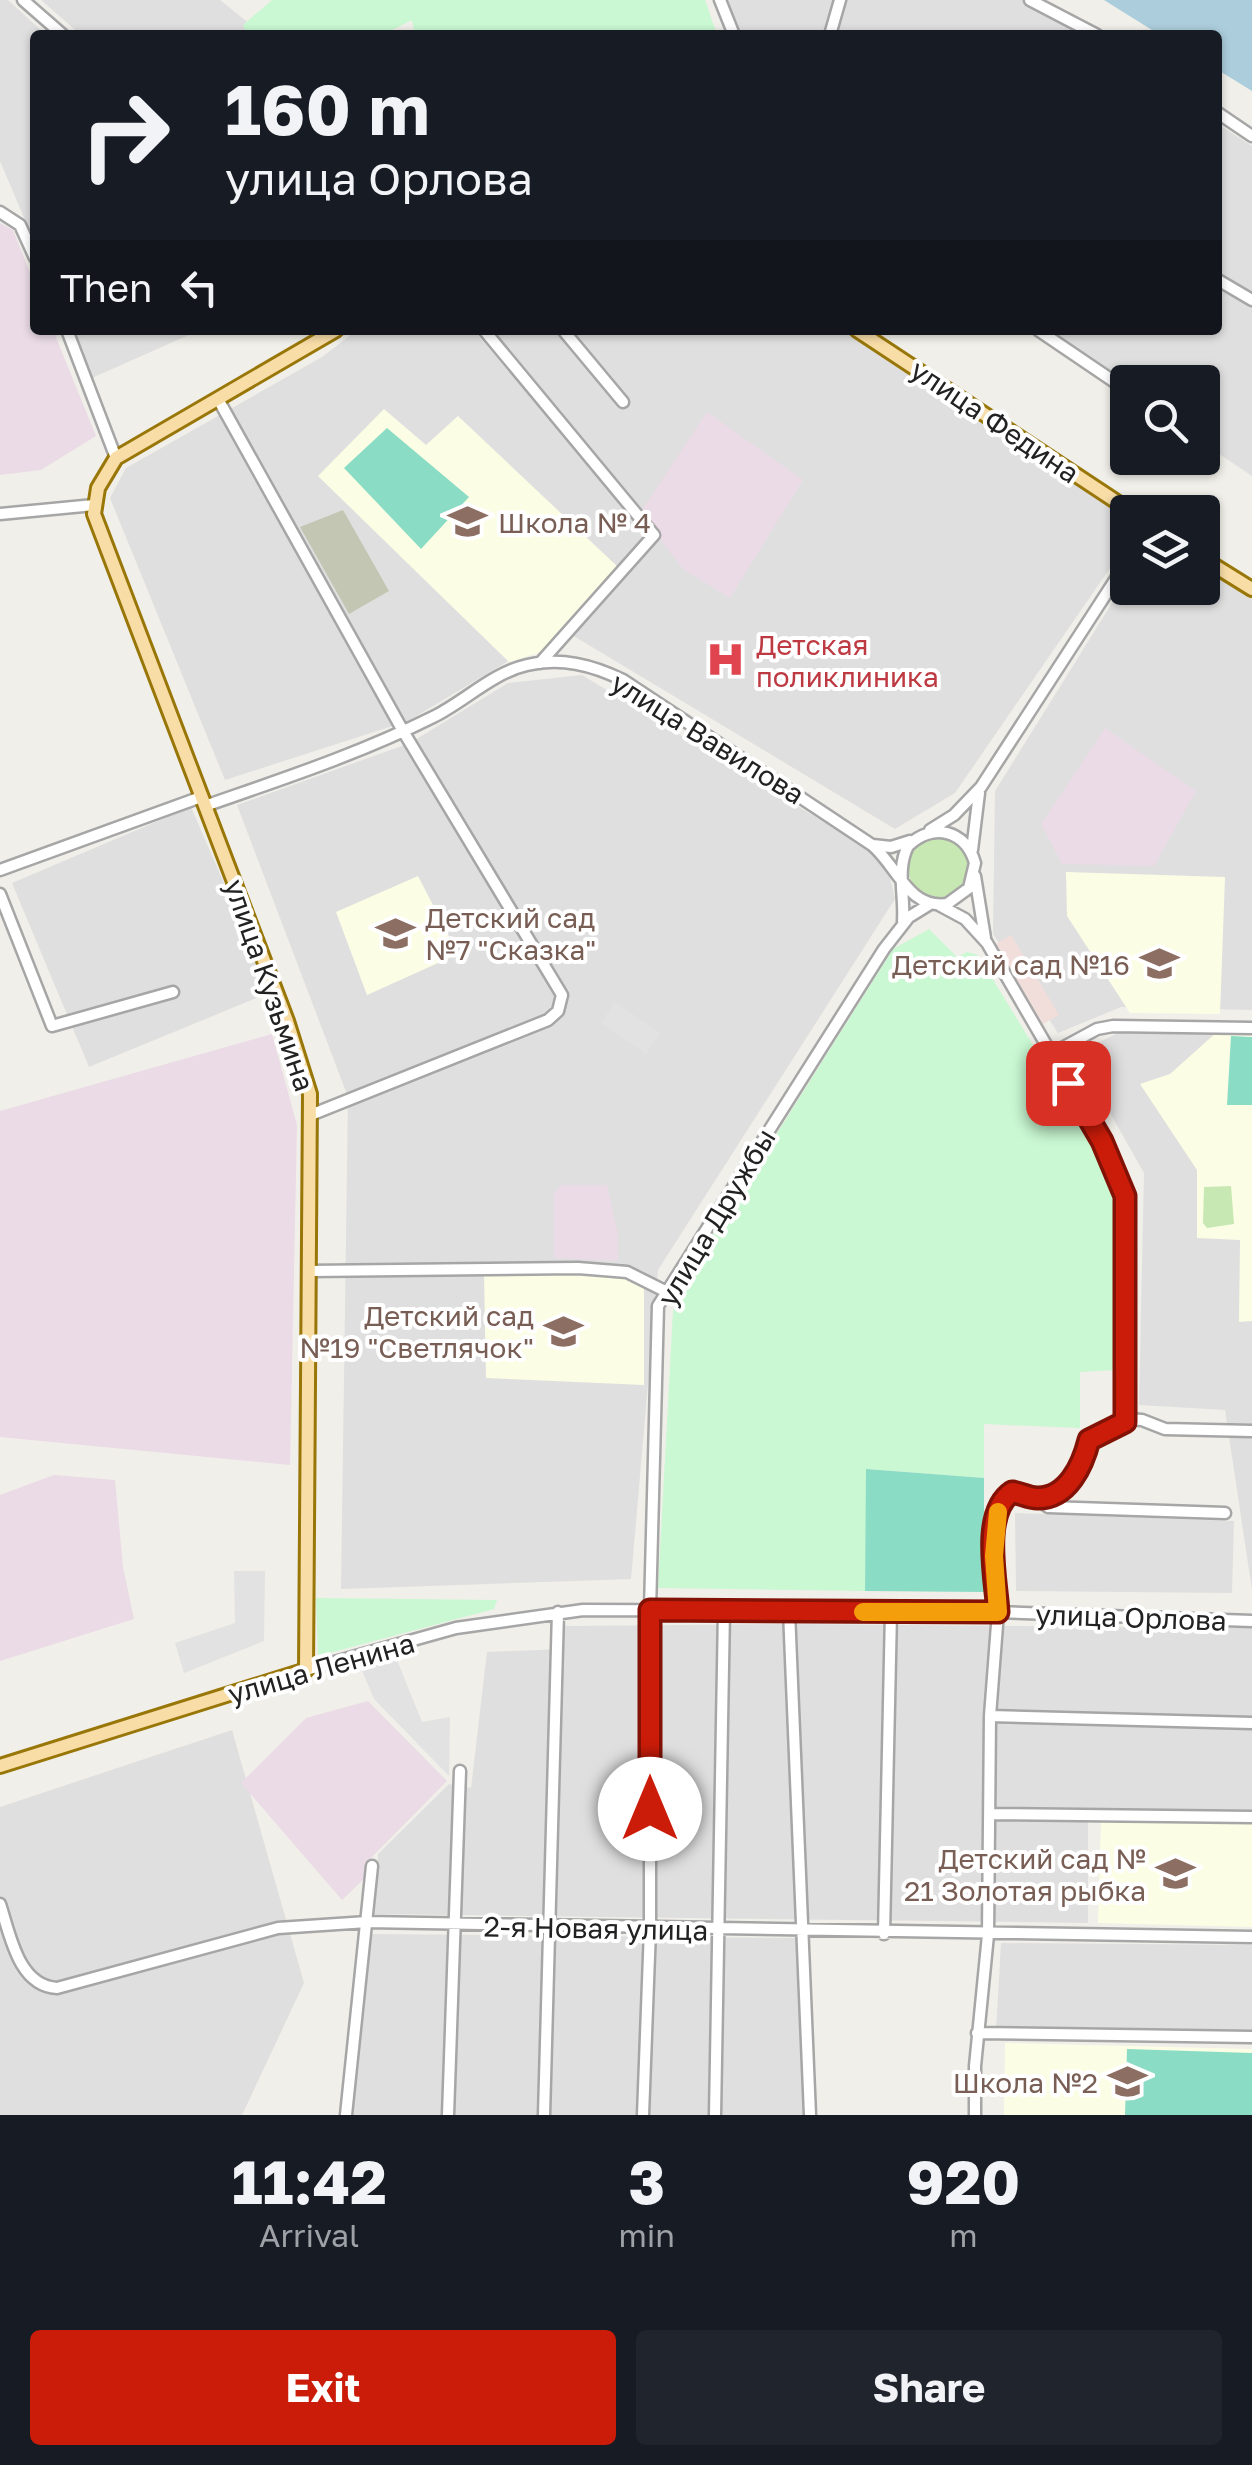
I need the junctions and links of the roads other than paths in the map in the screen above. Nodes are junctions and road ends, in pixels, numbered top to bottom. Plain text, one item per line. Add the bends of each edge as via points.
1 (23, 0) edge
2 (720, 0) edge
3 (840, 0) edge
4 (1030, 0) edge
5 (57, 30) edge
6 (732, 30) edge
7 (831, 30) edge
8 (1087, 30) edge
9 (1222, 116) edge
10 (1252, 136) edge
11 (0, 212) edge
12 (30, 247) edge
13 (1222, 282) edge
14 (1252, 300) edge
15 (69, 335) edge
16 (327, 335) edge
17 (488, 335) edge
18 (567, 335) edge
19 (865, 335) edge
20 (1045, 335) edge
21 (1110, 379) edge
22 (218, 399) junction
23 (623, 402) dead end
24 (116, 458) junction
25 (1110, 497) edge
26 (94, 505) junction
27 (0, 514) edge
28 (1220, 569) edge
29 (1110, 588) edge
30 (1252, 589) edge
31 (540, 663) junction
32 (403, 731) junction
33 (981, 787) junction
34 (203, 802) junction
35 (920, 836) junction
36 (872, 845) junction
37 (972, 855) junction
38 (0, 870) edge
39 (974, 872) junction
40 (902, 878) junction
41 (0, 894) edge
42 (934, 905) junction
43 (903, 922) junction
44 (987, 944) junction
45 (172, 992) dead end
46 (1252, 1028) edge
47 (1051, 1054) junction
48 (313, 1114) junction
49 (310, 1271) junction
50 (664, 1290) junction
51 (1126, 1419) junction
52 (1252, 1431) edge
53 (1036, 1498) junction
54 (1226, 1513) dead end
55 (650, 1610) junction
56 (724, 1610) junction
57 (789, 1611) junction
58 (558, 1612) junction
59 (891, 1612) junction
60 (998, 1612) junction
61 (1252, 1622) edge
62 (306, 1670) junction
63 (990, 1716) junction
64 (1252, 1724) edge
65 (0, 1766) edge
66 (460, 1771) dead end
67 (990, 1814) junction
68 (1252, 1817) edge
69 (372, 1866) dead end
70 (0, 1904) edge
71 (367, 1922) junction
72 (455, 1925) junction
73 (552, 1925) junction
74 (650, 1929) junction
75 (717, 1930) junction
76 (4, 1931) edge
77 (804, 1932) junction
78 (884, 1934) junction
79 (988, 1934) junction
80 (1252, 1937) edge
81 (977, 2034) junction
82 (1252, 2037) edge
83 (346, 2115) edge
84 (448, 2115) edge
85 (544, 2115) edge
86 (642, 2115) edge
87 (715, 2115) edge
88 (810, 2115) edge
89 (975, 2115) edge

1 - 5 street
2 - 6 street
3 - 7 street
4 - 8 street
9 - 10 street
11 - 12 street via 20,225
13 - 14 street
15 - 24 street
16 - 22 main road
17 - 31 street via 654,534
18 - 23 street
19 - 25 main road, улица Федина
20 - 21 street
22 - 24 main road
22 - 32 street
24 - 26 main road
26 - 27 street
26 - 34 main road, улица Кузьмина via 98,534
28 - 30 main road
29 - 33 street
31 - 32 street, улица Вавилова via 510,670
31 - 36 street, улица Вавилова via 577,662 622,680
32 - 34 street, улица Вавилова via 359,752
32 - 48 street via 562,995 548,1020
33 - 35 street via 954,816
33 - 37 street
34 - 38 street, улица Вавилова
34 - 48 main road, улица Кузьмина via 302,1062
35 - 36 street via 891,847
35 - 37 street via 949,833
35 - 40 street via 902,856
36 - 40 street, улица Вавилова
37 - 39 street
39 - 42 street via 963,895
39 - 44 street
40 - 42 street via 910,892
40 - 43 street
41 - 45 street via 52,1026
42 - 43 street
42 - 44 street via 966,919
43 - 50 street, улица Дружбы
44 - 47 street
46 - 47 street via 1113,1026
47 - 51 street via 1102,1141 1125,1196
48 - 49 main road, улица Кузьмина
49 - 50 street via 578,1268 639,1275
49 - 62 main road, улица Кузьмина
50 - 55 street, улица Дружбы via 656,1323
51 - 52 street via 1165,1429
51 - 53 street via 1089,1440 1077,1473 1056,1492
53 - 54 street via 1048,1507
53 - 60 street via 1012,1492 1000,1506 994,1556
55 - 56 street, улица Орлова
55 - 58 street, улица Ленина
55 - 74 street, улица Дружбы
56 - 57 street, улица Орлова
56 - 75 street
57 - 59 street, улица Орлова
57 - 77 street
58 - 62 street, улица Ленина via 456,1628
58 - 73 street
59 - 60 street, улица Орлова
59 - 78 street
60 - 61 street, улица Орлова
60 - 63 street
62 - 65 main road, улица Ленина
63 - 64 street
63 - 67 street
66 - 72 street
67 - 68 street
67 - 79 street
69 - 71 street
70 - 76 street, 2-я Новая улица
71 - 72 street, 2-я Новая улица
71 - 76 street, 2-я Новая улица via 278,1928 57,1988 27,1973
71 - 83 street
72 - 73 street, 2-я Новая улица
72 - 84 street
73 - 74 street, 2-я Новая улица
73 - 85 street
74 - 75 street, 2-я Новая улица
74 - 86 street, улица Дружбы
75 - 77 street, 2-я Новая улица
75 - 87 street
77 - 78 street, 2-я Новая улица
77 - 88 street
78 - 79 street, 2-я Новая улица
79 - 80 street, 2-я Новая улица
79 - 81 street
81 - 82 street
81 - 89 street

